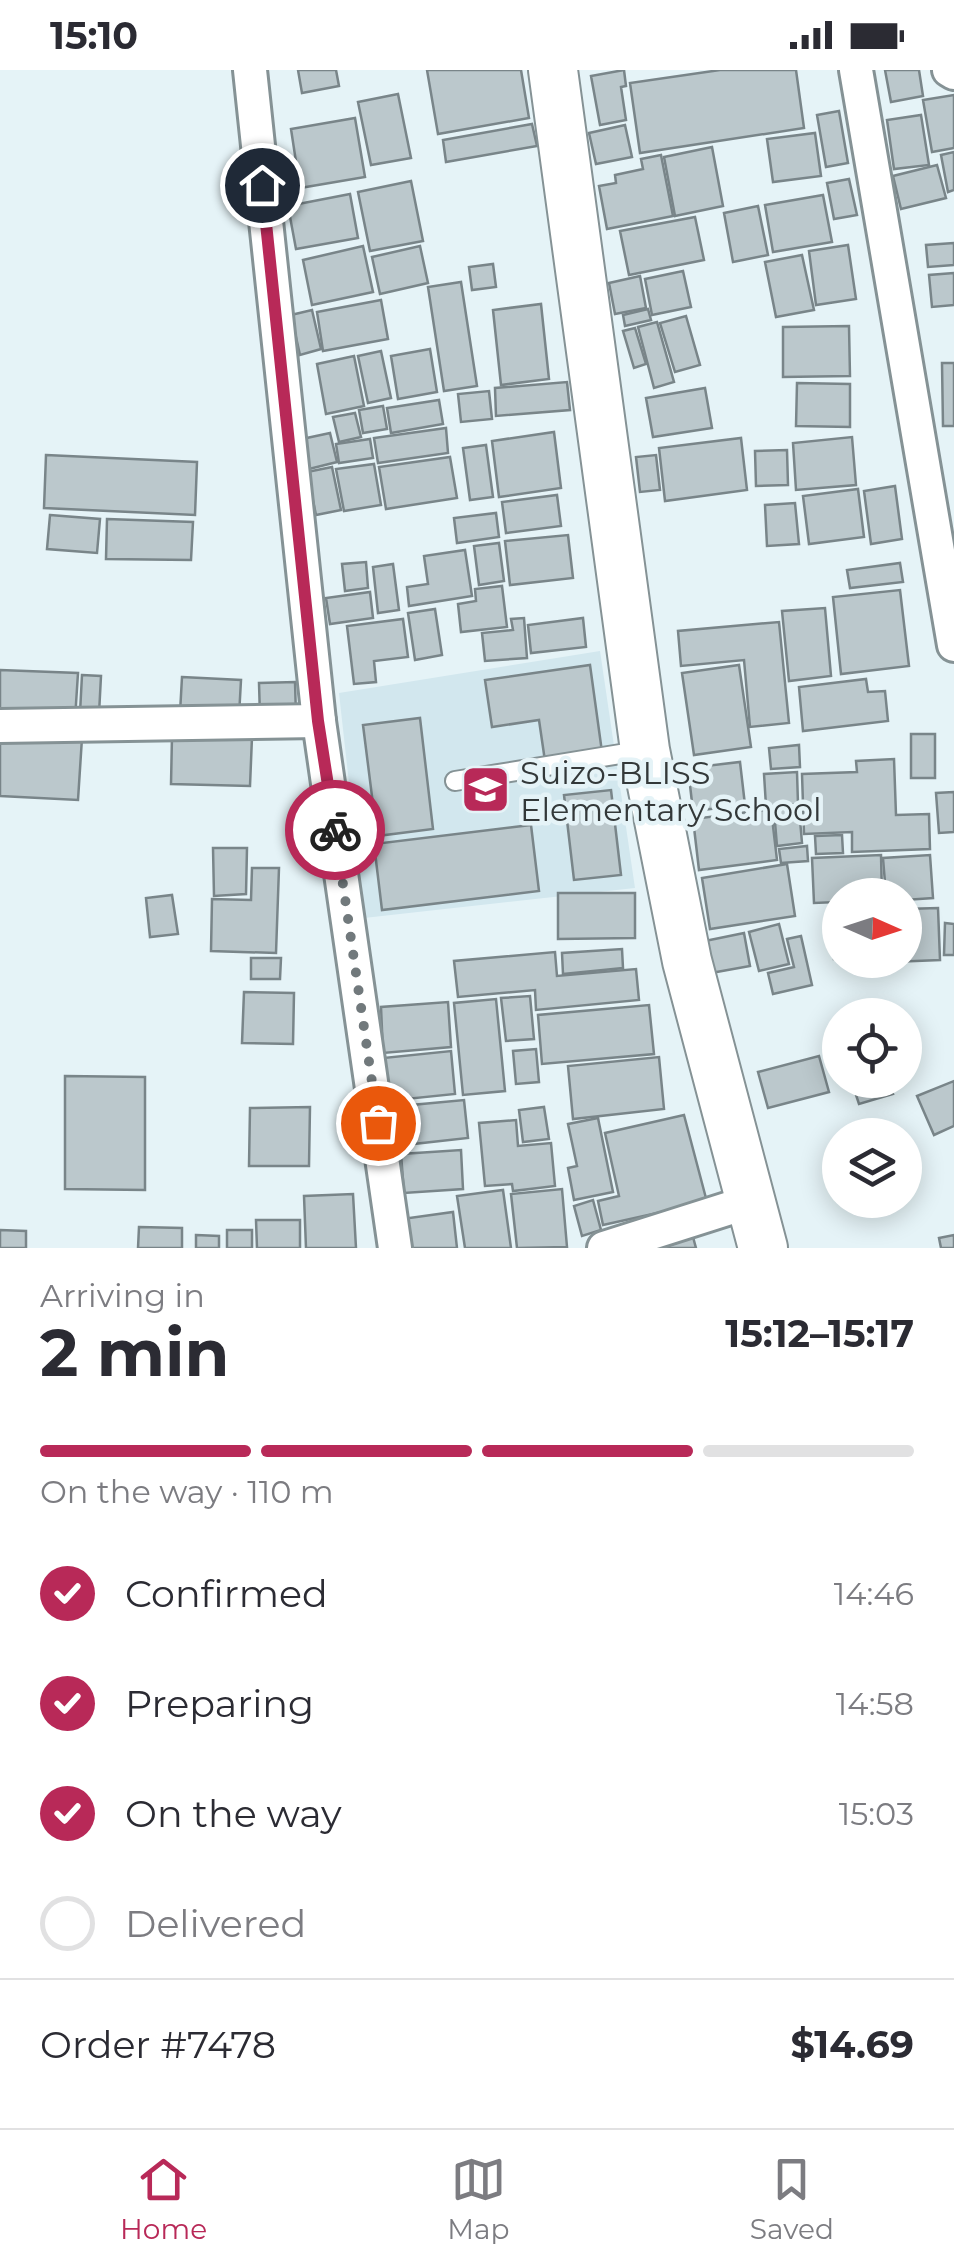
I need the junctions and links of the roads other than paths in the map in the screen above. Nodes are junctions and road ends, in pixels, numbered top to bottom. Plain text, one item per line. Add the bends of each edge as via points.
1 (250, 70) edge
2 (553, 70) edge
3 (856, 70) edge
4 (954, 644) edge
5 (318, 721) junction
6 (0, 726) edge
7 (646, 750) junction
8 (454, 781) dead end
9 (752, 1201) junction
10 (395, 1248) edge
11 (604, 1248) edge
12 (764, 1248) edge

1 - 5 street
2 - 7 street
3 - 4 street
5 - 6 street
5 - 10 street
7 - 8 lane
7 - 9 street via 686,960
9 - 11 street
9 - 12 street

